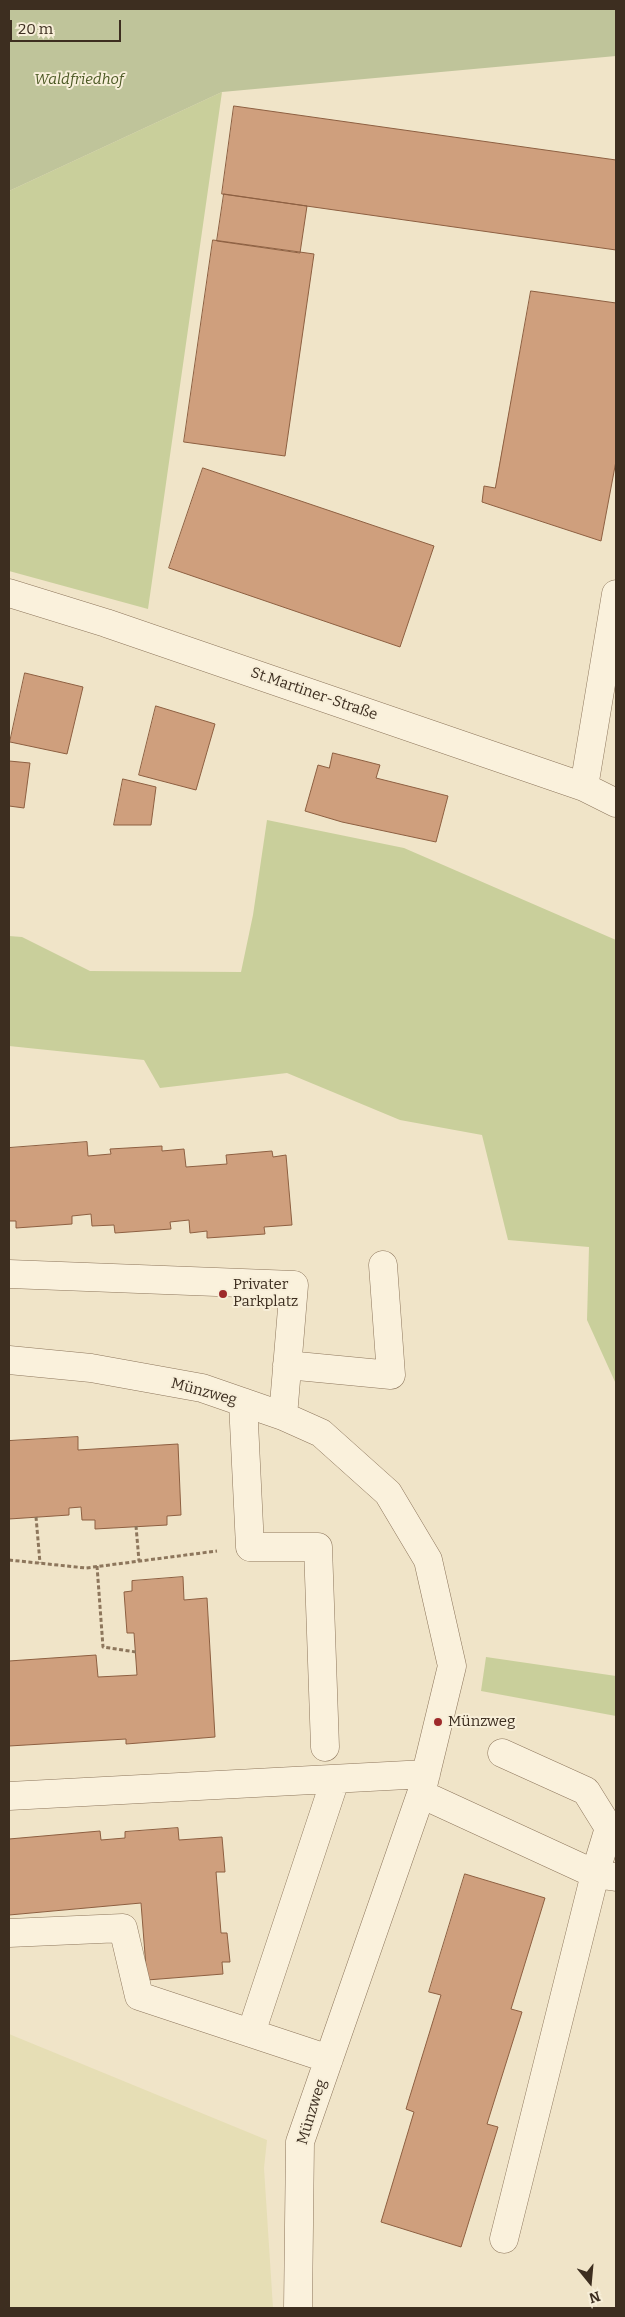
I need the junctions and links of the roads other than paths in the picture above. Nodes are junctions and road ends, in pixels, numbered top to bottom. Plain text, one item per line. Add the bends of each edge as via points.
1 (9, 593) edge
2 (616, 594) edge
3 (584, 787) junction
4 (616, 804) edge
5 (382, 1265) dead end
6 (9, 1274) edge
7 (9, 1360) edge
8 (287, 1365) junction
9 (243, 1402) junction
10 (283, 1416) junction
11 (325, 1747) dead end
12 (502, 1753) dead end
13 (335, 1780) junction
14 (423, 1784) junction
15 (9, 1796) edge
16 (606, 1876) edge
17 (9, 1933) edge
18 (251, 2033) junction
19 (329, 2059) junction
20 (504, 2239) dead end
21 (298, 2308) edge

1 - 3 street, St.Martiner-Straße via 106,623
2 - 3 street
3 - 4 street, St.Martiner-Straße
5 - 8 street via 391,1375
6 - 8 street via 294,1285
7 - 9 street, Münzweg via 91,1368 202,1388
8 - 10 street
9 - 10 street, Münzweg
9 - 11 street via 250,1547 318,1547
10 - 14 street, Münzweg via 321,1434 388,1493 428,1560 452,1666
12 - 16 street via 586,1791 609,1828
13 - 14 street
13 - 15 street
13 - 18 street
14 - 16 street
14 - 19 street, Münzweg
16 - 20 street
17 - 18 street via 123,1928 139,1996
18 - 19 street
19 - 21 street, Münzweg via 300,2142

